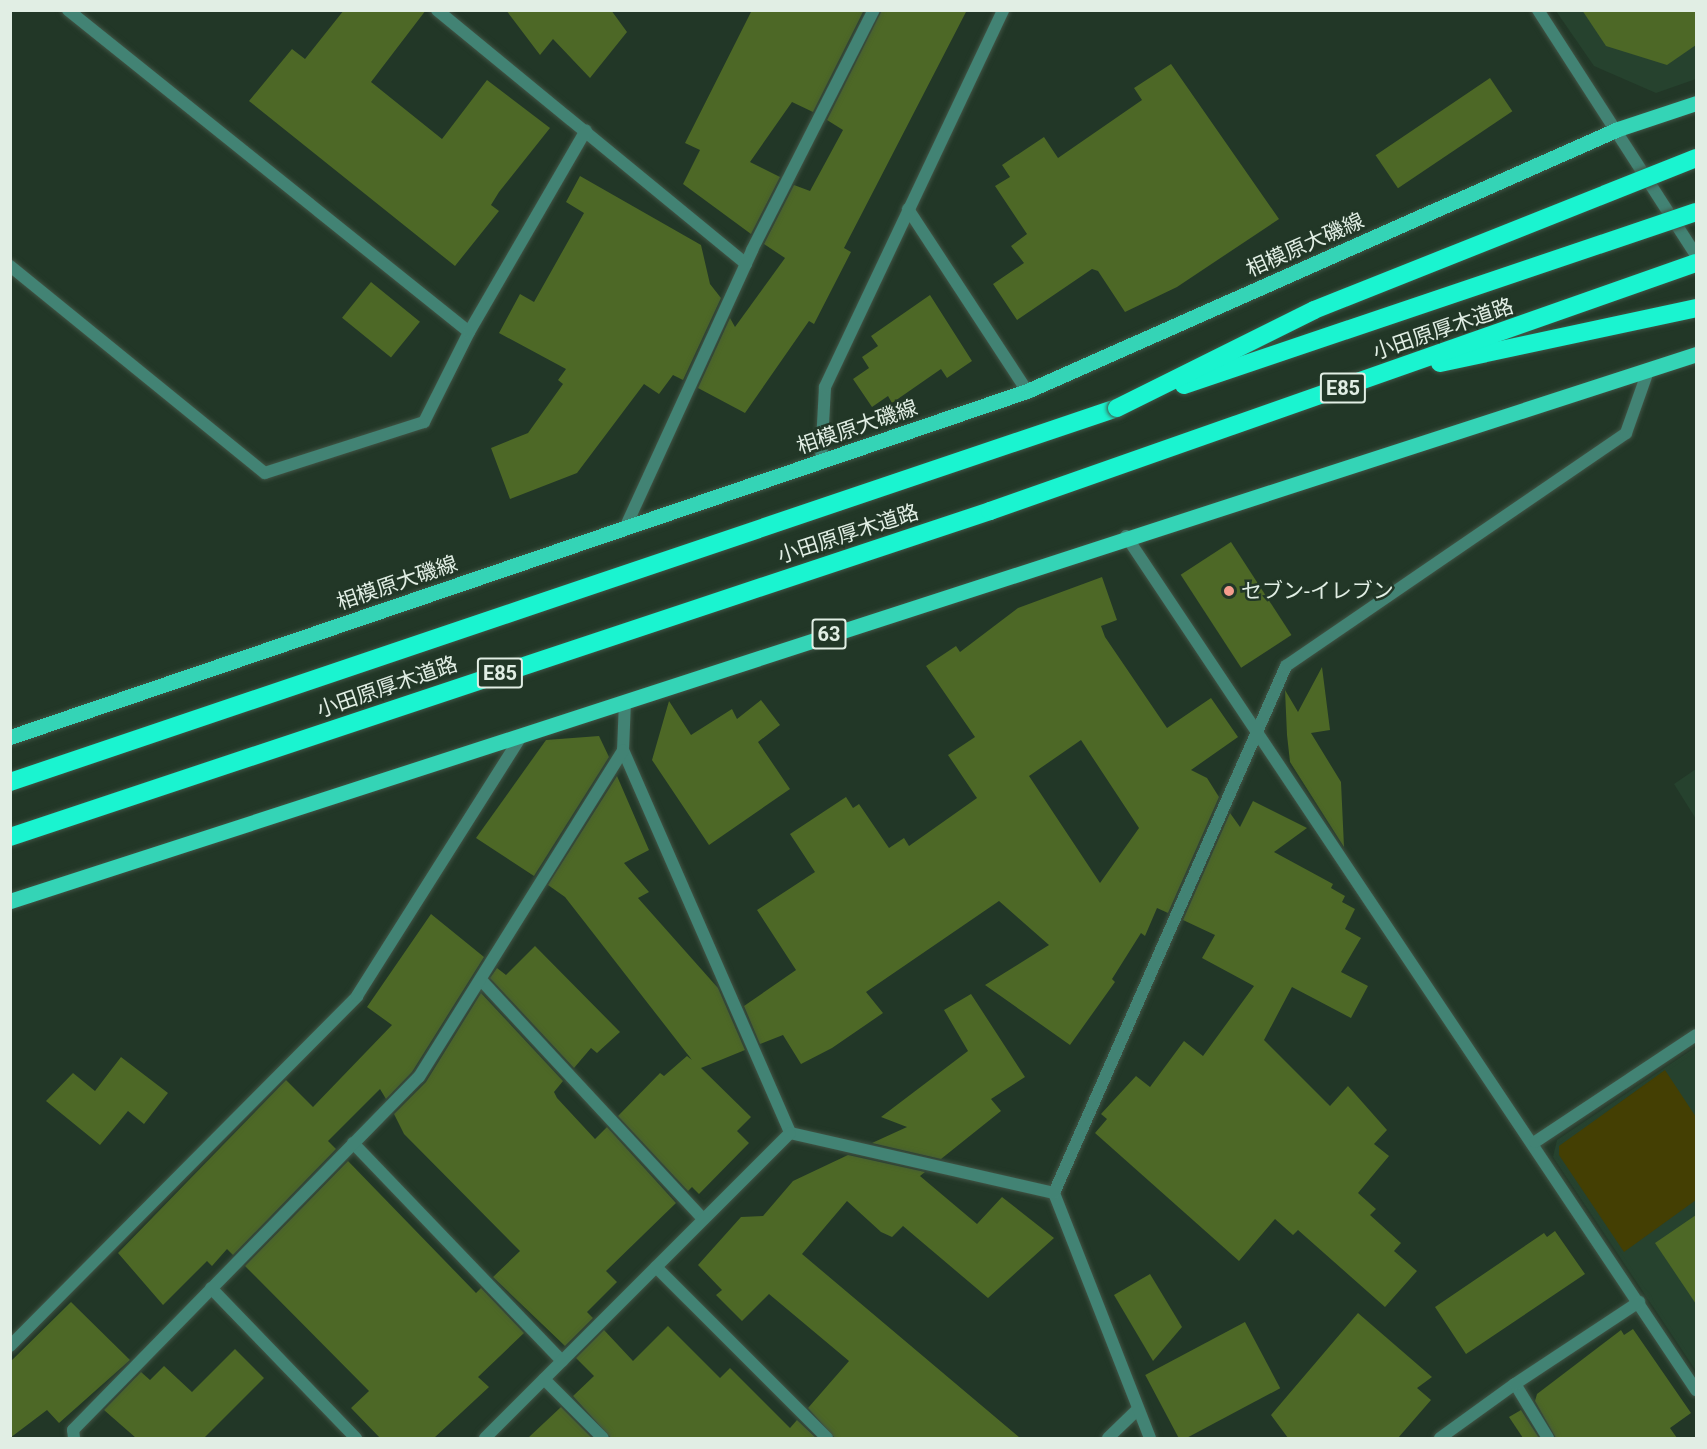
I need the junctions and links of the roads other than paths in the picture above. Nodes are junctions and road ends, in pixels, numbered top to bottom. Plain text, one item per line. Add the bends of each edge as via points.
1 (68, 10) edge
2 (874, 10) edge
3 (1003, 10) edge
4 (1538, 10) edge
5 (439, 11) edge
6 (1696, 103) edge
7 (1618, 129) junction
8 (586, 130) junction
9 (1696, 158) edge
10 (908, 209) junction
11 (1696, 212) edge
12 (1696, 255) edge
13 (1696, 263) edge
14 (746, 264) junction
15 (10, 266) edge
16 (1696, 308) edge
17 (469, 332) junction
18 (1696, 354) edge
19 (1396, 369) junction
20 (1648, 371) junction
21 (1027, 391) junction
22 (1117, 408) junction
23 (821, 461) junction
24 (625, 528) junction
25 (1126, 536) junction
26 (625, 701) junction
27 (1259, 731) junction
28 (522, 735) junction
29 (10, 737) edge
30 (623, 750) junction
31 (10, 782) edge
32 (10, 837) edge
33 (10, 901) edge
34 (482, 981) junction
35 (1696, 1035) edge
36 (790, 1132) junction
37 (1535, 1142) junction
38 (353, 1143) junction
39 (1054, 1193) junction
40 (703, 1219) junction
41 (656, 1267) junction
42 (211, 1288) junction
43 (1639, 1302) junction
44 (10, 1346) edge
45 (562, 1361) junction
46 (544, 1379) junction
47 (1515, 1384) junction
48 (1696, 1390) edge
49 (1136, 1412) junction
50 (74, 1438) edge
51 (356, 1438) edge
52 (484, 1438) edge
53 (603, 1438) edge
54 (827, 1438) edge
55 (1108, 1438) edge
56 (1150, 1438) edge
57 (1440, 1438) edge
58 (1548, 1438) edge

1 - 17 street
2 - 14 street
3 - 10 street
4 - 7 street
5 - 8 street
6 - 7 main road, 相模原大磯線
7 - 12 street
7 - 21 main road, 相模原大磯線
8 - 14 street
8 - 17 street
9 - 22 highway, bridge via 1314,310
10 - 21 street
10 - 23 street via 825,387
11 - 22 highway, 小田原厚木道路 / E85, bridge
13 - 19 highway, 小田原厚木道路 / E85
14 - 24 street
15 - 17 street via 265,473 424,422
16 - 19 highway via 1509,352
18 - 20 main road, 63
19 - 32 highway, 小田原厚木道路 / E85 via 990,511
20 - 25 main road, 63
20 - 27 street via 1626,433 1286,666
21 - 23 main road, 相模原大磯線
22 - 31 highway, 小田原厚木道路 / E85
23 - 24 main road, 相模原大磯線
24 - 29 main road, 相模原大磯線
25 - 26 main road, 63
25 - 27 street
26 - 28 main road, 63
26 - 30 street
27 - 37 street
27 - 39 street
28 - 33 main road, 63
28 - 44 street via 357,996
30 - 34 street
30 - 36 street
34 - 38 street via 419,1077
34 - 40 street
35 - 37 street
36 - 39 street
36 - 40 street
37 - 43 street
38 - 42 street
38 - 45 street
39 - 49 street
40 - 41 street
41 - 45 street
41 - 54 street
42 - 50 street via 73,1430
42 - 51 street
43 - 47 street
43 - 48 street
45 - 46 street
46 - 52 street
46 - 53 street
47 - 57 street
47 - 58 street
49 - 55 street
49 - 56 street

